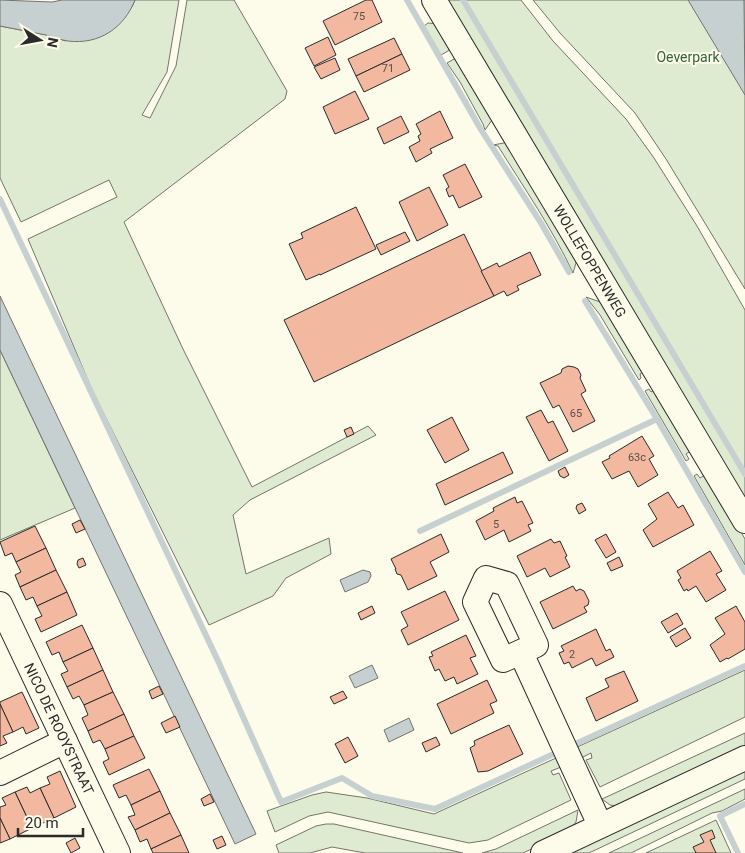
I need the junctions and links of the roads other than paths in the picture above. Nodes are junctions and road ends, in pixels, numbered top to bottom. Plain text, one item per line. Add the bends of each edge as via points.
1 (434, 0) edge
2 (745, 521) edge
3 (0, 604) edge
4 (520, 652) dead end
5 (65, 742) junction
6 (745, 758) edge
7 (0, 773) edge
8 (600, 825) junction
9 (118, 853) edge
10 (543, 853) edge

1 - 2 street, WOLLEFOPPENWEG
3 - 5 street, NICO DE ROOYSTRAAT
4 - 8 street
5 - 7 street
5 - 9 street, NICO DE ROOYSTRAAT
6 - 8 street
8 - 10 street

